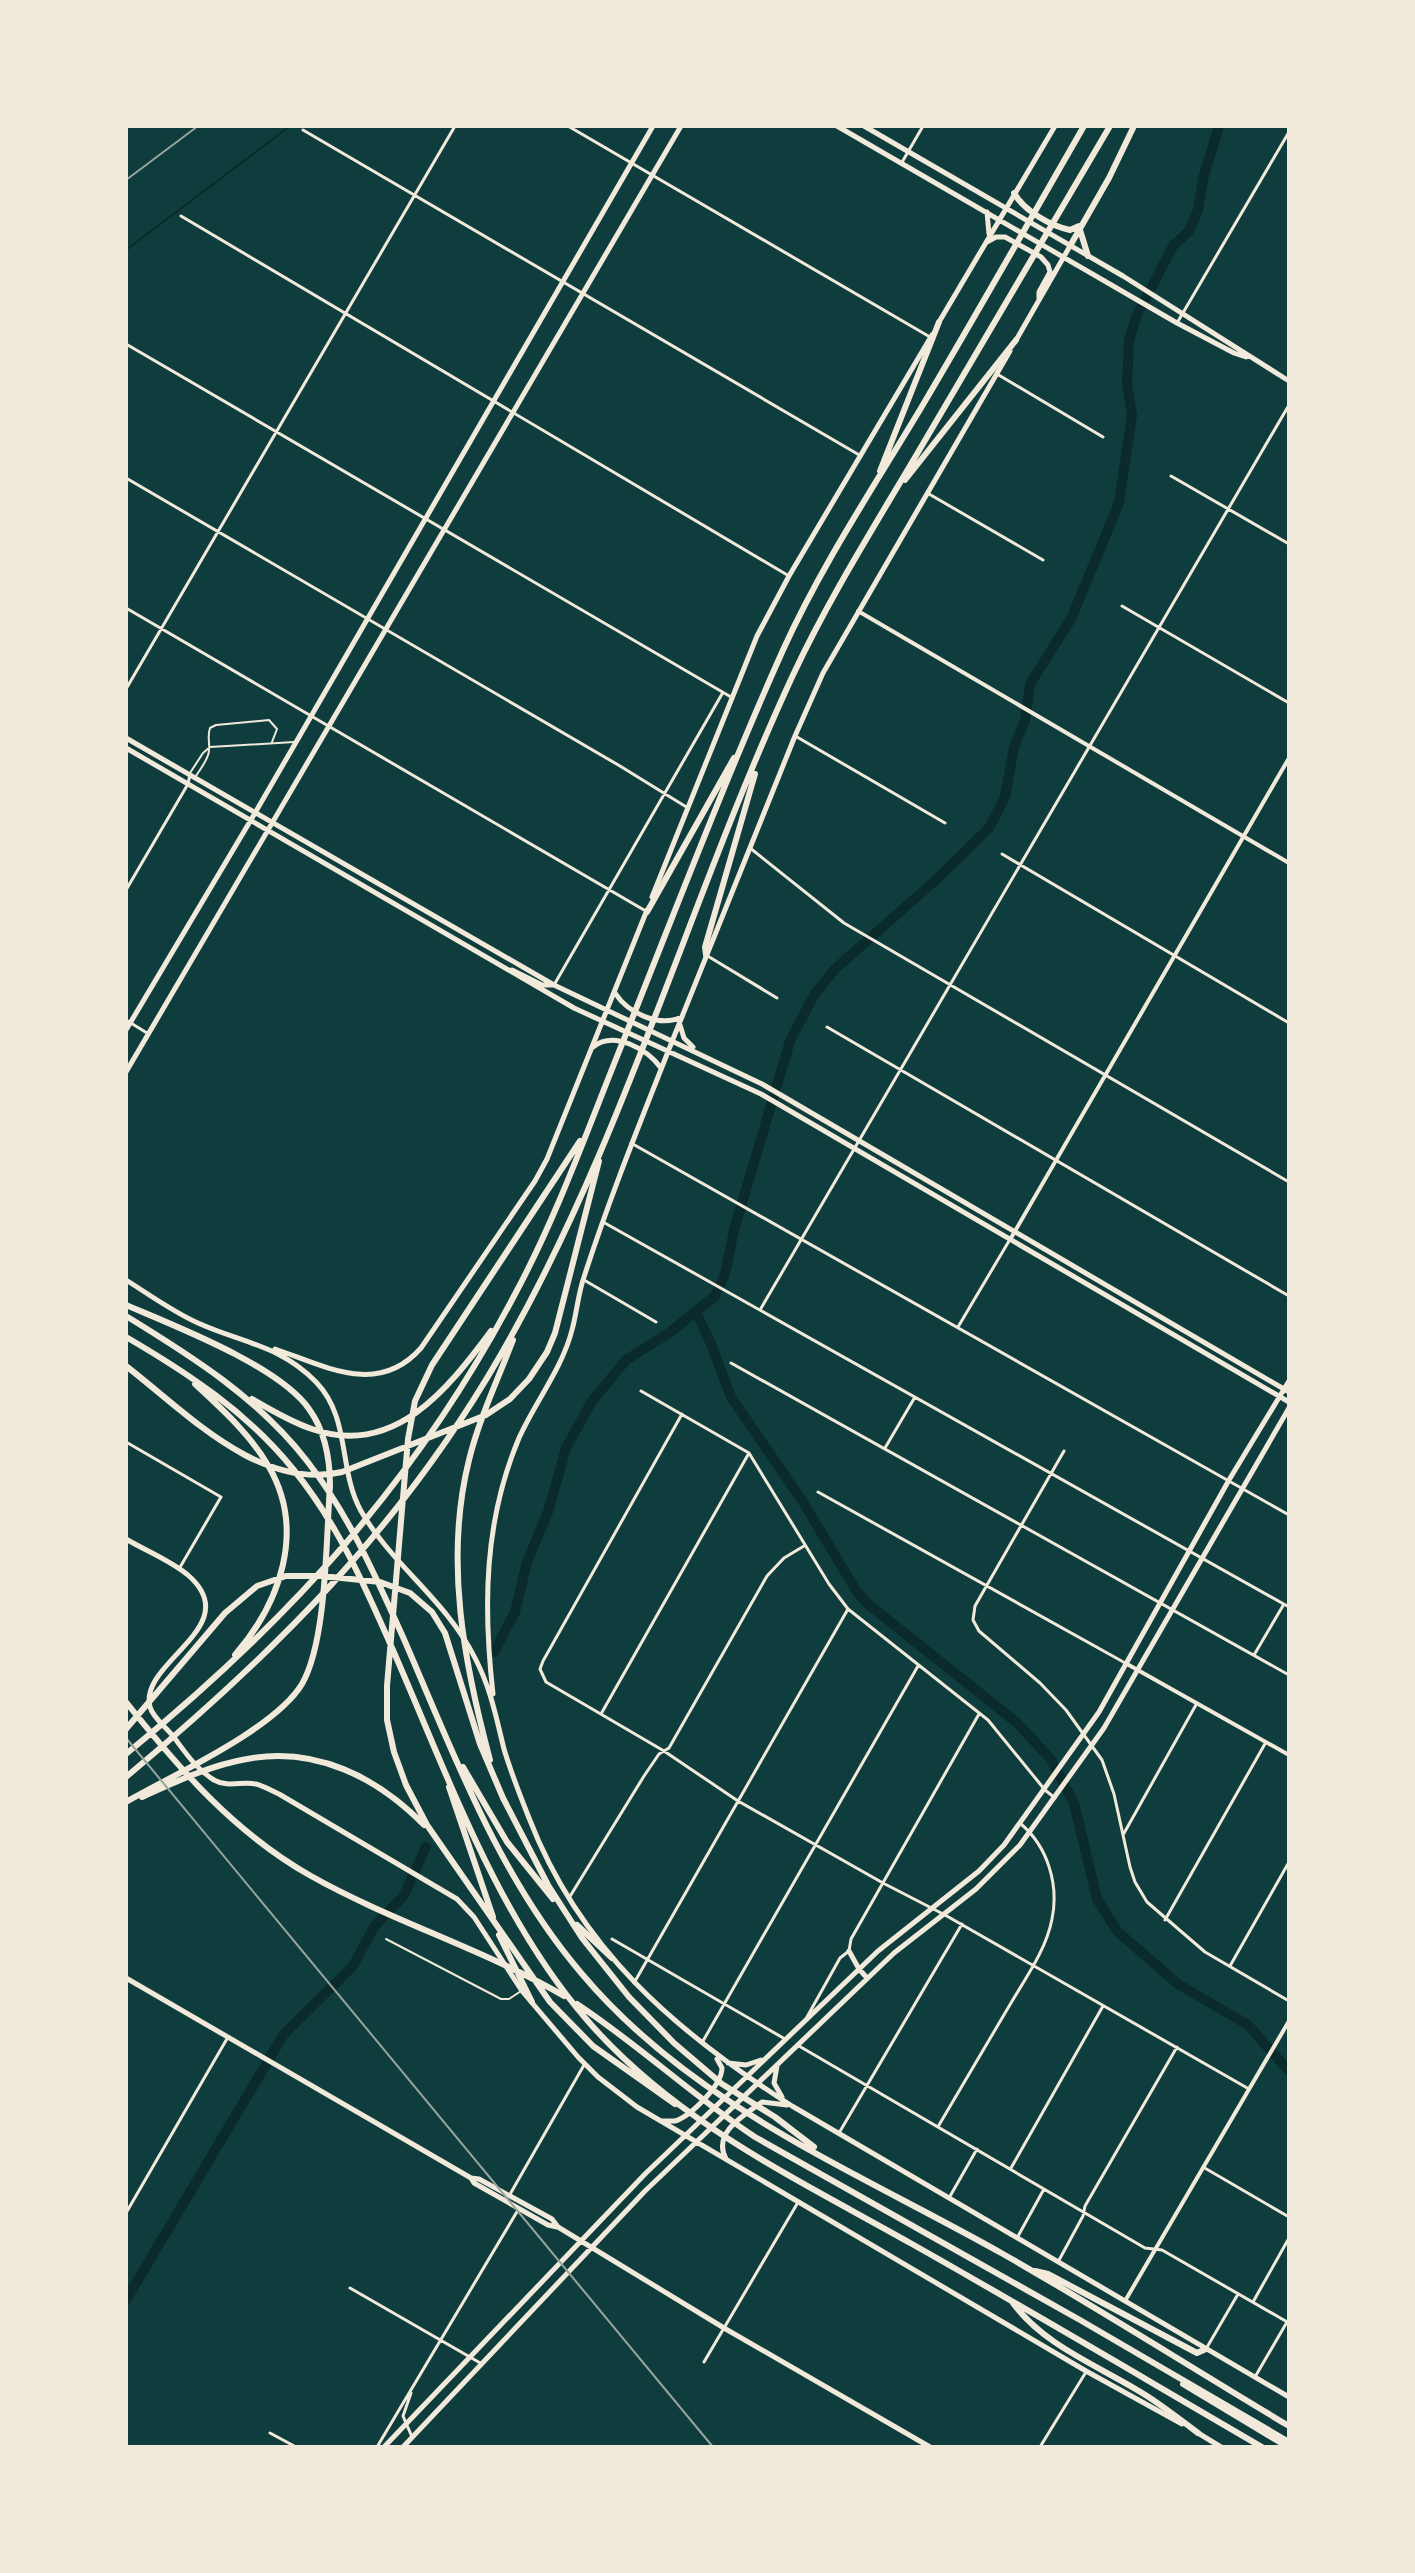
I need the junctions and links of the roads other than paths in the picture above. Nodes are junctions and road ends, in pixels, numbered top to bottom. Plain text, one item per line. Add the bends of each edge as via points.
1 (455, 126) edge
2 (568, 126) edge
3 (653, 126) edge
4 (681, 126) edge
5 (837, 126) edge
6 (864, 126) edge
7 (923, 126) edge
8 (1055, 126) edge
9 (1084, 126) edge
10 (1110, 126) edge
11 (1134, 126) edge
12 (303, 130) dead end
13 (1289, 132) edge
14 (908, 152) junction
15 (632, 163) junction
16 (901, 164) junction
17 (652, 175) junction
18 (1014, 193) junction
19 (415, 195) junction
20 (1006, 207) junction
21 (986, 211) junction
22 (181, 216) dead end
23 (1000, 218) junction
24 (1081, 226) junction
25 (988, 240) junction
26 (1070, 246) junction
27 (1088, 256) junction
28 (1065, 257) junction
29 (563, 282) junction
30 (582, 293) junction
31 (1039, 301) junction
32 (346, 313) junction
33 (1183, 313) junction
34 (939, 322) junction
35 (1177, 323) junction
36 (930, 337) junction
37 (1016, 340) junction
38 (126, 344) edge
39 (1251, 359) junction
40 (997, 374) junction
41 (1289, 381) edge
42 (494, 401) junction
43 (1289, 405) edge
44 (514, 413) junction
45 (277, 431) junction
46 (1103, 437) dead end
47 (861, 456) junction
48 (1171, 476) dead end
49 (126, 478) edge
50 (877, 481) junction
51 (927, 492) junction
52 (891, 499) junction
53 (1228, 509) junction
54 (424, 518) junction
55 (445, 530) junction
56 (219, 532) junction
57 (1289, 544) edge
58 (1043, 560) dead end
59 (789, 576) junction
60 (1122, 606) dead end
61 (126, 608) edge
62 (858, 611) junction
63 (366, 618) junction
64 (1159, 627) junction
65 (162, 629) junction
66 (386, 630) junction
67 (126, 689) edge
68 (722, 694) junction
69 (731, 697) junction
70 (1289, 703) edge
71 (310, 715) junction
72 (330, 727) junction
73 (795, 736) junction
74 (746, 737) junction
75 (126, 738) edge
76 (765, 739) junction
77 (272, 742) junction
78 (295, 742) junction
79 (210, 747) junction
80 (126, 748) edge
81 (1089, 748) junction
82 (1289, 758) edge
83 (192, 776) junction
84 (188, 784) junction
85 (665, 793) junction
86 (688, 808) junction
87 (255, 813) junction
88 (251, 820) junction
89 (273, 823) junction
90 (945, 823) dead end
91 (269, 831) junction
92 (1243, 837) junction
93 (750, 848) junction
94 (1002, 854) dead end
95 (1289, 863) edge
96 (1020, 865) junction
97 (357, 872) junction
98 (353, 879) junction
99 (126, 890) edge
100 (608, 890) junction
101 (647, 912) junction
102 (442, 922) junction
103 (438, 929) junction
104 (706, 955) junction
105 (1174, 955) junction
106 (503, 967) junction
107 (951, 984) junction
108 (554, 985) junction
109 (614, 992) junction
110 (777, 998) dead end
111 (607, 1011) junction
112 (681, 1020) junction
113 (128, 1022) edge
114 (603, 1022) junction
115 (1289, 1023) edge
116 (827, 1027) dead end
117 (126, 1030) edge
118 (148, 1034) junction
119 (673, 1040) junction
120 (591, 1049) junction
121 (668, 1052) junction
122 (703, 1055) junction
123 (661, 1068) junction
124 (901, 1070) junction
125 (126, 1072) edge
126 (1105, 1074) junction
127 (593, 1116) junction
128 (608, 1129) junction
129 (859, 1141) junction
130 (630, 1142) junction
131 (855, 1149) junction
132 (1055, 1159) junction
133 (1289, 1182) edge
134 (603, 1222) junction
135 (1014, 1231) junction
136 (1011, 1238) junction
137 (801, 1241) junction
138 (583, 1279) junction
139 (126, 1280) edge
140 (1289, 1296) edge
141 (511, 1302) junction
142 (126, 1305) edge
143 (760, 1310) junction
144 (1148, 1310) junction
145 (126, 1316) edge
146 (522, 1317) junction
147 (1144, 1317) junction
148 (656, 1322) dead end
149 (958, 1327) junction
150 (126, 1337) edge
151 (266, 1346) junction
152 (731, 1363) dead end
153 (126, 1366) edge
154 (177, 1368) junction
155 (1289, 1381) edge
156 (239, 1391) junction
157 (641, 1391) dead end
158 (1287, 1391) edge
159 (915, 1397) junction
160 (1280, 1397) junction
161 (1289, 1405) edge
162 (682, 1414) junction
163 (126, 1442) edge
164 (885, 1448) junction
165 (1064, 1451) dead end
166 (749, 1453) junction
167 (1051, 1473) junction
168 (1229, 1480) junction
169 (1241, 1488) junction
170 (818, 1492) dead end
171 (1289, 1515) edge
172 (1021, 1525) junction
173 (126, 1539) edge
174 (805, 1545) junction
175 (1189, 1552) junction
176 (1201, 1559) junction
177 (179, 1569) junction
178 (987, 1584) junction
179 (1160, 1604) junction
180 (1284, 1604) junction
181 (1289, 1607) edge
182 (848, 1609) junction
183 (1170, 1610) junction
184 (1254, 1655) junction
185 (1127, 1664) junction
186 (918, 1666) junction
187 (1137, 1670) junction
188 (1289, 1675) edge
189 (208, 1685) junction
190 (126, 1702) edge
191 (495, 1703) junction
192 (1197, 1703) junction
193 (601, 1714) junction
194 (979, 1714) junction
195 (126, 1729) edge
196 (478, 1729) junction
197 (1084, 1734) junction
198 (445, 1735) junction
199 (1266, 1742) junction
200 (1092, 1746) junction
201 (664, 1751) junction
202 (126, 1754) edge
203 (1289, 1755) edge
204 (439, 1757) junction
205 (126, 1777) edge
206 (1045, 1790) junction
207 (1055, 1798) junction
208 (738, 1801) junction
209 (126, 1803) edge
210 (1021, 1824) junction
211 (1030, 1832) junction
212 (1123, 1835) junction
213 (434, 1837) junction
214 (816, 1846) junction
215 (1289, 1862) edge
216 (980, 1871) junction
217 (988, 1878) junction
218 (883, 1883) junction
219 (569, 1898) junction
220 (933, 1909) junction
221 (945, 1915) junction
222 (1165, 1920) junction
223 (962, 1924) junction
224 (386, 1939) dead end
225 (612, 1939) dead end
226 (849, 1951) junction
227 (612, 1958) junction
228 (647, 1960) junction
229 (1033, 1966) junction
230 (1230, 1966) junction
231 (859, 1969) junction
232 (126, 1978) edge
233 (867, 1978) junction
234 (634, 1983) junction
235 (522, 1991) junction
236 (1289, 2001) edge
237 (532, 2002) junction
238 (724, 2004) junction
239 (1103, 2006) junction
240 (805, 2020) junction
241 (1289, 2021) edge
242 (228, 2037) junction
243 (786, 2039) junction
244 (701, 2044) junction
245 (798, 2045) junction
246 (1177, 2047) junction
247 (715, 2055) junction
248 (766, 2058) junction
249 (725, 2062) junction
250 (584, 2065) junction
251 (777, 2065) junction
252 (746, 2077) junction
253 (757, 2084) junction
254 (867, 2085) junction
255 (1249, 2089) junction
256 (671, 2099) junction
257 (785, 2101) junction
258 (792, 2106) junction
259 (661, 2121) junction
260 (938, 2126) junction
261 (839, 2133) junction
262 (685, 2135) junction
263 (696, 2142) junction
264 (977, 2149) junction
265 (830, 2159) junction
266 (727, 2160) junction
267 (1203, 2167) junction
268 (1011, 2168) junction
269 (471, 2178) junction
270 (636, 2183) junction
271 (1044, 2189) junction
272 (645, 2191) junction
273 (509, 2196) junction
274 (949, 2198) junction
275 (798, 2202) junction
276 (519, 2209) junction
277 (1084, 2212) junction
278 (126, 2213) edge
279 (1289, 2217) edge
280 (558, 2227) junction
281 (1017, 2238) junction
282 (1289, 2238) edge
283 (581, 2240) junction
284 (593, 2247) junction
285 (1156, 2249) junction
286 (1058, 2262) junction
287 (1031, 2270) junction
288 (350, 2288) dead end
289 (1238, 2294) junction
290 (1011, 2300) junction
291 (1125, 2301) junction
292 (1253, 2302) junction
293 (1288, 2322) edge
294 (724, 2328) junction
295 (441, 2341) junction
296 (1206, 2349) junction
297 (471, 2358) junction
298 (704, 2362) dead end
299 (483, 2365) junction
300 (1086, 2371) junction
301 (1255, 2377) junction
302 (411, 2390) junction
303 (1289, 2397) edge
304 (405, 2424) junction
305 (1286, 2424) edge
306 (270, 2433) dead end
307 (1198, 2433) junction
308 (412, 2437) junction
309 (1288, 2445) edge
310 (296, 2447) edge
311 (377, 2447) edge
312 (384, 2447) edge
313 (403, 2447) edge
314 (930, 2447) edge
315 (1040, 2447) edge
316 (1221, 2447) edge
317 (1262, 2447) edge

1 - 19 street
2 - 15 street
3 - 15 main road
4 - 17 main road
5 - 16 main road
6 - 14 main road
7 - 14 street
8 - 18 main road
9 - 50 highway
10 - 52 highway
11 - 24 highway
12 - 19 street
13 - 33 street
14 - 16 street
14 - 20 main road
15 - 17 street
15 - 29 main road
16 - 21 main road
17 - 30 main road
17 - 36 street
18 - 20 main road
18 - 24 highway via 1024,206 1064,229
19 - 29 street
19 - 32 street
20 - 23 main road
20 - 26 main road
21 - 23 main road
21 - 25 main road
22 - 32 street
23 - 25 main road
23 - 28 main road
24 - 26 highway
24 - 27 highway
25 - 31 main road via 1005,237 1045,260 1050,272
25 - 34 main road
26 - 27 main road
26 - 28 main road
27 - 33 main road
28 - 31 main road
28 - 35 main road
29 - 30 street
29 - 42 main road
30 - 44 main road
30 - 47 street
31 - 37 main road
32 - 42 street
32 - 45 street
33 - 35 street
33 - 39 main road
34 - 36 main road
34 - 50 highway
35 - 39 main road
36 - 47 main road
37 - 40 main road
37 - 52 highway
38 - 45 street
39 - 41 main road
40 - 46 street
40 - 51 main road
42 - 44 street
42 - 54 main road
43 - 53 street
44 - 55 main road
44 - 59 street
45 - 54 street
45 - 56 street
47 - 59 main road
48 - 53 street
49 - 56 street
50 - 74 highway via 797,622
51 - 58 street
51 - 62 main road
52 - 76 highway via 813,634
53 - 57 street
53 - 64 street
54 - 55 street
54 - 63 main road
55 - 66 main road
55 - 68 street
56 - 63 street
56 - 65 street
59 - 69 main road
60 - 64 street
61 - 65 street
62 - 73 main road
62 - 81 street
63 - 66 street
63 - 71 main road
64 - 70 street
64 - 81 street
65 - 67 street
65 - 71 street
66 - 72 main road
66 - 85 street
68 - 69 street
68 - 85 street
69 - 86 main road
71 - 72 street
71 - 78 main road
72 - 89 main road
72 - 100 street
73 - 90 street
73 - 93 main road
74 - 101 highway
74 - 127 highway
75 - 83 main road
76 - 104 highway
76 - 128 highway
77 - 78 lane
77 - 79 lane
77 - 79 lane via 277,729 269,720 216,725 207,737
78 - 87 main road
79 - 83 lane
80 - 84 main road
81 - 92 street
81 - 96 street
82 - 92 street
83 - 84 street
83 - 87 main road
84 - 88 main road
84 - 99 street
85 - 86 street
85 - 100 street
86 - 101 main road
87 - 88 main road
87 - 89 main road
88 - 91 main road
88 - 113 main road
89 - 91 main road
89 - 97 main road
91 - 98 main road
91 - 118 main road
92 - 95 street
92 - 105 street
93 - 104 main road
93 - 107 street via 819,904
94 - 96 street
96 - 105 street
96 - 107 street
97 - 98 main road
97 - 102 main road
98 - 103 main road
100 - 101 street
100 - 108 street
101 - 109 main road
102 - 103 main road
102 - 108 main road
103 - 106 main road
104 - 110 street
104 - 112 main road
105 - 115 street
105 - 126 street
106 - 108 main road
106 - 114 main road
107 - 124 street
107 - 126 street
108 - 111 main road
109 - 111 main road
109 - 112 main road via 629,1008 652,1018
111 - 114 main road
111 - 119 main road
112 - 119 main road
112 - 122 main road via 687,1042
113 - 117 main road
113 - 118 street
114 - 120 main road
114 - 121 main road
116 - 124 street
118 - 125 main road
119 - 121 main road
119 - 122 main road
120 - 123 main road via 606,1040 627,1043
120 - 151 main road via 535,1181 414,1356 394,1370 364,1375
121 - 123 main road
121 - 131 main road via 739,1082
122 - 129 main road
123 - 130 main road
124 - 129 street
124 - 132 street
126 - 132 street
126 - 133 street
127 - 141 highway via 555,1214
127 - 213 highway via 427,1374 413,1409 387,1720 410,1793
128 - 146 highway
128 - 153 highway via 555,1333 529,1379 493,1411 342,1472 314,1476 255,1461
129 - 131 street
129 - 135 main road
130 - 134 main road
130 - 137 street
131 - 136 main road
131 - 137 street
132 - 135 street
132 - 140 street
134 - 138 main road
134 - 143 street
135 - 136 street
135 - 144 main road
136 - 147 main road
136 - 149 street
137 - 143 street
137 - 149 street
138 - 148 street
138 - 191 main road via 572,1332 521,1435 495,1513 486,1599
139 - 151 main road via 196,1322
141 - 156 highway via 434,1398 397,1424 362,1435 324,1433
141 - 189 highway via 442,1418 384,1498 304,1592
142 - 209 highway via 272,1375 298,1396 314,1416 326,1448 330,1486 320,1618 302,1683 252,1731
143 - 159 street
144 - 147 main road
144 - 158 main road
145 - 156 highway
146 - 196 highway via 469,1459 459,1516 461,1622
146 - 205 highway via 474,1399 392,1514 314,1605 268,1653
147 - 160 main road
149 - 168 street
150 - 154 highway
151 - 191 main road via 305,1372 334,1407 360,1509 458,1626
152 - 164 street
154 - 189 highway via 261,1454 277,1482 286,1520 284,1563 267,1610
154 - 204 highway via 260,1432 321,1507 367,1590
155 - 158 main road
156 - 198 highway via 298,1450 348,1521
157 - 162 street
158 - 160 main road
159 - 164 street
159 - 167 street
160 - 161 main road
160 - 168 main road
161 - 169 main road
162 - 166 street
162 - 193 street via 542,1663 546,1682
163 - 177 street via 221,1497
164 - 172 street
165 - 167 street
166 - 174 street
166 - 193 street
167 - 172 street
167 - 175 street
168 - 169 street
168 - 175 main road
169 - 171 street
169 - 176 main road
170 - 178 street
172 - 178 street
172 - 179 street
173 - 177 main road
174 - 182 street
174 - 201 street via 767,1576
175 - 176 street
175 - 179 main road
176 - 180 street
176 - 183 main road
177 - 235 main road via 199,1587 205,1613 198,1630 150,1691 150,1707 197,1767 216,1781 255,1784 279,1794 465,1906
178 - 185 street
178 - 197 street via 974,1610 976,1627 1027,1670
179 - 183 street
179 - 185 main road
180 - 181 street
180 - 184 street
182 - 186 street
182 - 208 street
183 - 184 street
183 - 187 main road
184 - 188 street
185 - 187 street
185 - 197 main road
186 - 194 street
186 - 214 street
187 - 192 street
187 - 200 main road
189 - 202 highway
190 - 309 highway via 173,1762 225,1815 283,1859 336,1889 549,1987 755,2137 1080,2320
191 - 219 main road via 530,1822
192 - 199 street
192 - 212 street
193 - 201 street
194 - 206 street
194 - 218 street
195 - 196 highway via 240,1598 268,1581 298,1575 386,1583 427,1606 449,1644
196 - 265 highway via 498,1787 533,1857 569,1919 610,1974 650,2021 704,2069
197 - 200 street
197 - 206 main road
198 - 227 highway via 524,1866
198 - 265 highway via 503,1858 543,1925 616,2013 693,2078
199 - 203 street
199 - 222 street
200 - 207 main road
200 - 212 street via 1110,1779
201 - 208 street
201 - 219 street
204 - 237 highway via 503,1944
204 - 256 highway via 500,1888 551,1974 601,2036
206 - 207 street
206 - 210 main road
207 - 211 main road
208 - 214 street
208 - 228 street
209 - 213 highway via 240,1760 300,1758 365,1778
210 - 211 street
210 - 216 main road
211 - 217 main road
211 - 229 street via 1045,1855 1054,1898 1050,1929
212 - 222 street via 1140,1892
213 - 256 highway via 536,1983 578,2033
214 - 218 street
214 - 238 street
215 - 230 street
216 - 217 main road
216 - 220 main road
217 - 221 main road
218 - 220 street
218 - 226 street
219 - 227 main road
220 - 221 street
220 - 231 main road
221 - 223 street
221 - 233 main road
222 - 230 street
223 - 229 street
223 - 254 street
224 - 235 lane via 501,1999
225 - 228 street
226 - 231 main road
226 - 240 street
227 - 234 main road
228 - 234 street
228 - 238 street
229 - 239 street
229 - 260 street
230 - 236 street
231 - 233 main road
231 - 240 main road
232 - 242 main road
233 - 245 main road
234 - 244 main road
235 - 237 main road
237 - 250 main road
238 - 243 street
238 - 244 street
239 - 246 street
239 - 268 street
240 - 243 main road
241 - 255 street
242 - 269 main road
242 - 278 street
243 - 248 main road
244 - 247 main road
245 - 251 main road
245 - 254 street
246 - 255 street
246 - 277 street
247 - 249 main road
247 - 259 main road via 722,2068 718,2085 686,2115
248 - 249 main road via 746,2065
248 - 252 main road
249 - 252 main road
250 - 259 main road
250 - 273 street
251 - 253 main road
251 - 257 main road via 774,2083
252 - 253 main road
252 - 262 main road
253 - 257 main road
253 - 263 main road
254 - 260 street
254 - 261 street
255 - 267 street
256 - 290 highway via 809,2189
257 - 258 main road
258 - 261 main road
258 - 266 main road via 762,2102 745,2114 722,2140
259 - 262 main road
260 - 264 street
261 - 274 main road
262 - 263 main road
262 - 270 main road
263 - 266 main road
263 - 272 main road
264 - 268 street
264 - 274 street
265 - 287 highway
266 - 275 main road
267 - 279 street
267 - 285 street
268 - 271 street
269 - 273 main road
269 - 276 main road
270 - 272 main road
270 - 283 main road
271 - 277 street
271 - 281 street
272 - 284 main road
273 - 280 main road
274 - 281 main road
275 - 294 street
275 - 300 main road
276 - 280 main road
276 - 295 street
277 - 285 street via 1145,2248
277 - 286 street
280 - 283 main road
281 - 286 main road
282 - 292 street
283 - 284 main road
283 - 297 main road
284 - 294 main road
284 - 299 main road
285 - 289 street
285 - 291 street
286 - 291 main road
287 - 296 highway via 1048,2274 1197,2353
287 - 305 highway
288 - 295 street
289 - 292 street
289 - 296 street
290 - 307 highway via 1026,2320 1056,2342 1148,2396
290 - 317 highway
291 - 296 main road
292 - 293 street
293 - 301 street
294 - 298 street
294 - 314 main road
295 - 297 street
295 - 302 street
296 - 301 main road
297 - 299 street
297 - 304 main road
299 - 308 main road
300 - 307 main road
300 - 315 street
301 - 303 main road
302 - 304 street
302 - 311 street
304 - 308 street
304 - 312 main road
306 - 310 street
307 - 316 main road
308 - 313 main road

